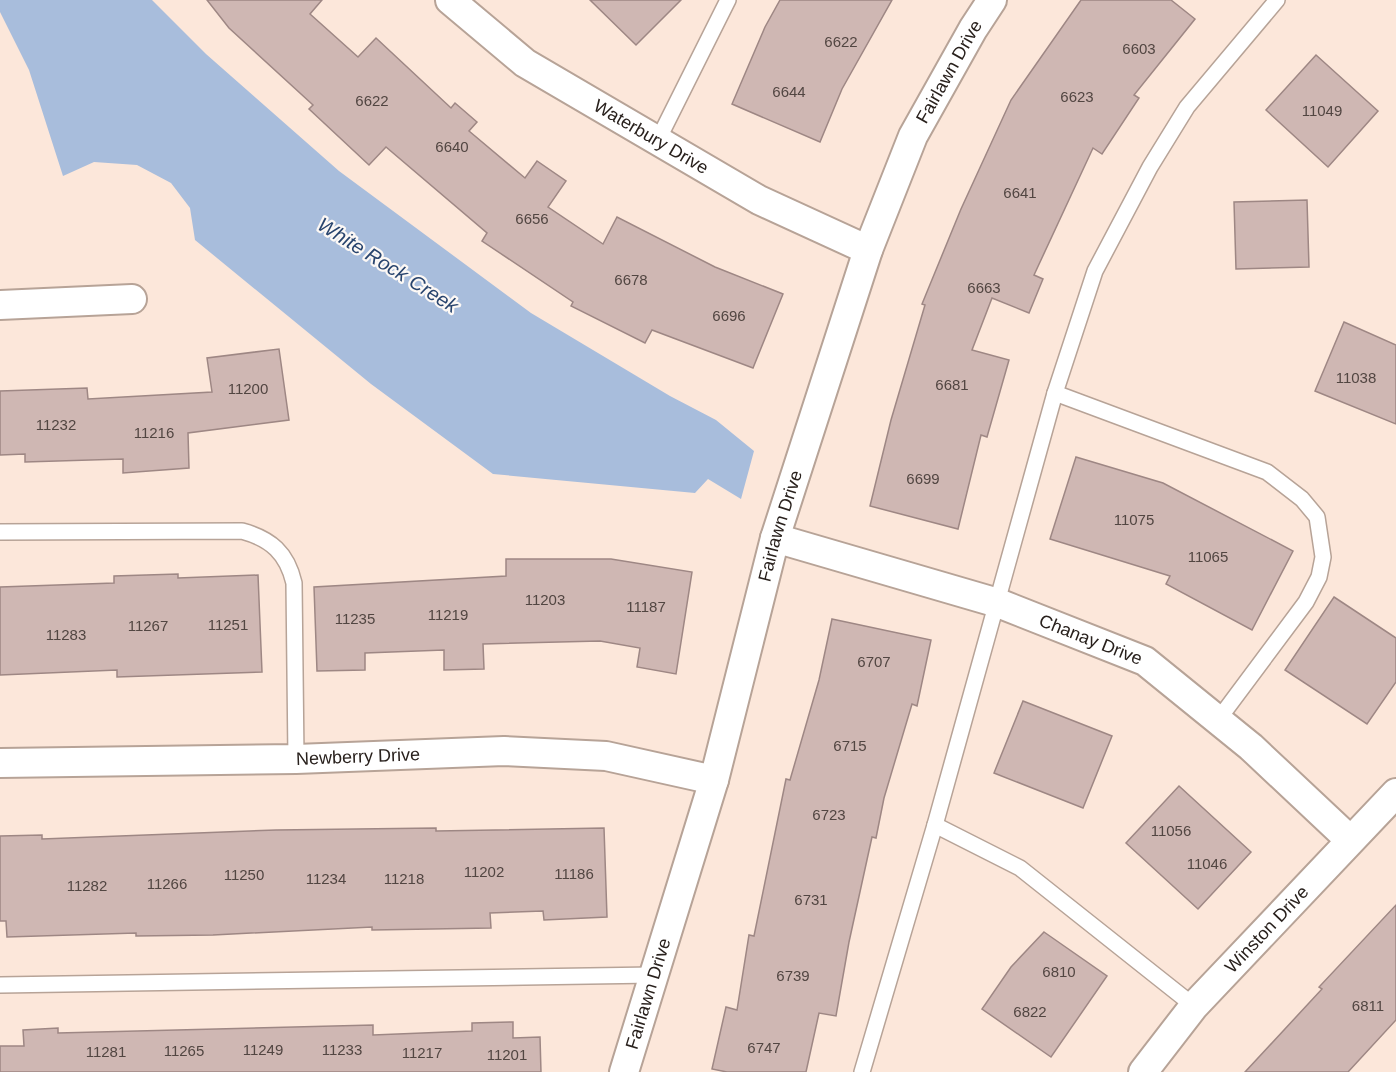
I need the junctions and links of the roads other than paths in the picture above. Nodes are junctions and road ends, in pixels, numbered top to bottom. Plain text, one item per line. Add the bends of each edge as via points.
1 (450, 0) edge
2 (728, 0) edge
3 (993, 0) edge
4 (1276, 0) edge
5 (658, 140) junction
6 (868, 250) junction
7 (132, 299) dead end
8 (0, 305) edge
9 (1054, 393) junction
10 (0, 532) edge
11 (775, 538) junction
12 (998, 603) junction
13 (1218, 720) junction
14 (296, 759) junction
15 (0, 763) edge
16 (714, 780) junction
17 (1396, 793) edge
18 (935, 825) junction
19 (1350, 840) junction
20 (654, 975) junction
21 (0, 985) edge
22 (1194, 1006) junction
23 (624, 1072) edge
24 (862, 1072) edge
25 (1143, 1072) edge

1 - 5 street, Waterbury Drive via 525,63
2 - 5 lane
3 - 6 street, Fairlawn Drive via 913,136
4 - 9 lane via 1186,107 1150,167 1095,271
5 - 6 street, Waterbury Drive via 759,200
6 - 11 street, Fairlawn Drive
7 - 8 street
9 - 12 lane
9 - 13 lane via 1267,472 1302,499 1317,517 1323,556 1315,586
10 - 14 lane via 242,531 273,544 287,561 294,583
11 - 12 street, Chanay Drive
11 - 16 street, Fairlawn Drive
12 - 13 street, Chanay Drive via 1144,661
12 - 18 lane
13 - 19 street, Chanay Drive
14 - 15 street, Newberry Drive
14 - 16 street, Newberry Drive via 504,751 583,753
16 - 20 street, Fairlawn Drive
17 - 19 street, Winston Drive
18 - 22 lane via 1020,868
18 - 24 lane
19 - 22 street, Winston Drive
20 - 21 lane
20 - 23 street, Fairlawn Drive
22 - 25 street, Winston Drive

